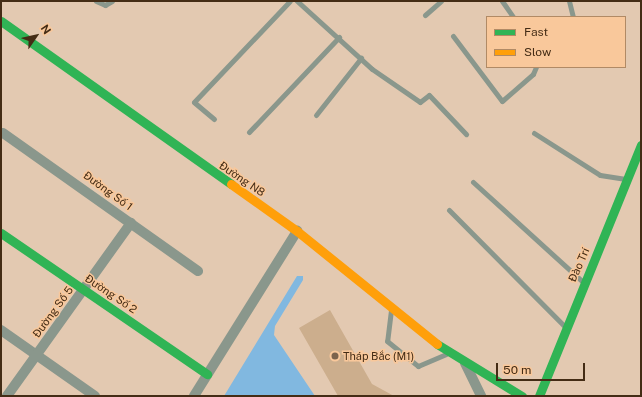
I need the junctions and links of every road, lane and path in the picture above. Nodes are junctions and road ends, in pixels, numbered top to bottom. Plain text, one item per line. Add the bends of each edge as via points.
1 (96, 1) edge
2 (112, 1) edge
3 (290, 1) edge
4 (297, 1) edge
5 (441, 1) edge
6 (502, 1) edge
7 (569, 1) edge
8 (425, 15) dead end
9 (512, 16) edge
10 (573, 16) edge
11 (1, 21) edge
12 (453, 36) dead end
13 (339, 37) junction
14 (361, 58) junction
15 (536, 68) edge
16 (316, 115) dead end
17 (214, 119) dead end
18 (249, 132) dead end
19 (3, 133) dead end
20 (534, 133) dead end
21 (466, 134) dead end
22 (641, 145) edge
23 (628, 180) junction
24 (472, 182) dead end
25 (448, 210) dead end
26 (131, 223) junction
27 (297, 231) junction
28 (1, 233) edge
29 (198, 271) dead end
30 (584, 283) junction
31 (84, 290) junction
32 (391, 309) junction
33 (565, 327) junction
34 (1, 330) edge
35 (448, 353) junction
36 (37, 354) junction
37 (464, 363) junction
38 (207, 374) junction
39 (7, 396) edge
40 (95, 396) edge
41 (194, 396) edge
42 (481, 396) edge
43 (522, 396) edge
44 (539, 396) edge

1 - 2 lane via 105,5
3 - 17 lane via 194,102
4 - 13 lane
5 - 8 lane
6 - 9 lane
7 - 10 lane
11 - 27 street, Đường N8
12 - 15 lane via 502,101 533,74
13 - 14 lane
13 - 18 lane
14 - 16 lane
14 - 21 lane via 420,102 429,95
19 - 26 street, Đường Số 1
20 - 23 lane via 600,175
22 - 23 street, Đào Trí
23 - 30 street, Đào Trí
24 - 30 lane
25 - 33 lane
26 - 29 street, Đường Số 1
26 - 31 street, Đường Số 5
27 - 32 street, Đường N8
27 - 38 street
28 - 31 street, Đường Số 2
30 - 33 street, Đào Trí
31 - 36 street, Đường Số 5
31 - 38 street, Đường Số 2
32 - 35 street, Đường N8
32 - 35 lane via 387,341 418,366
33 - 44 street, Đào Trí
34 - 36 street
35 - 37 street, Đường N8
36 - 39 street, Đường Số 5
36 - 40 street
37 - 42 street
37 - 43 street, Đường N8
38 - 41 street

